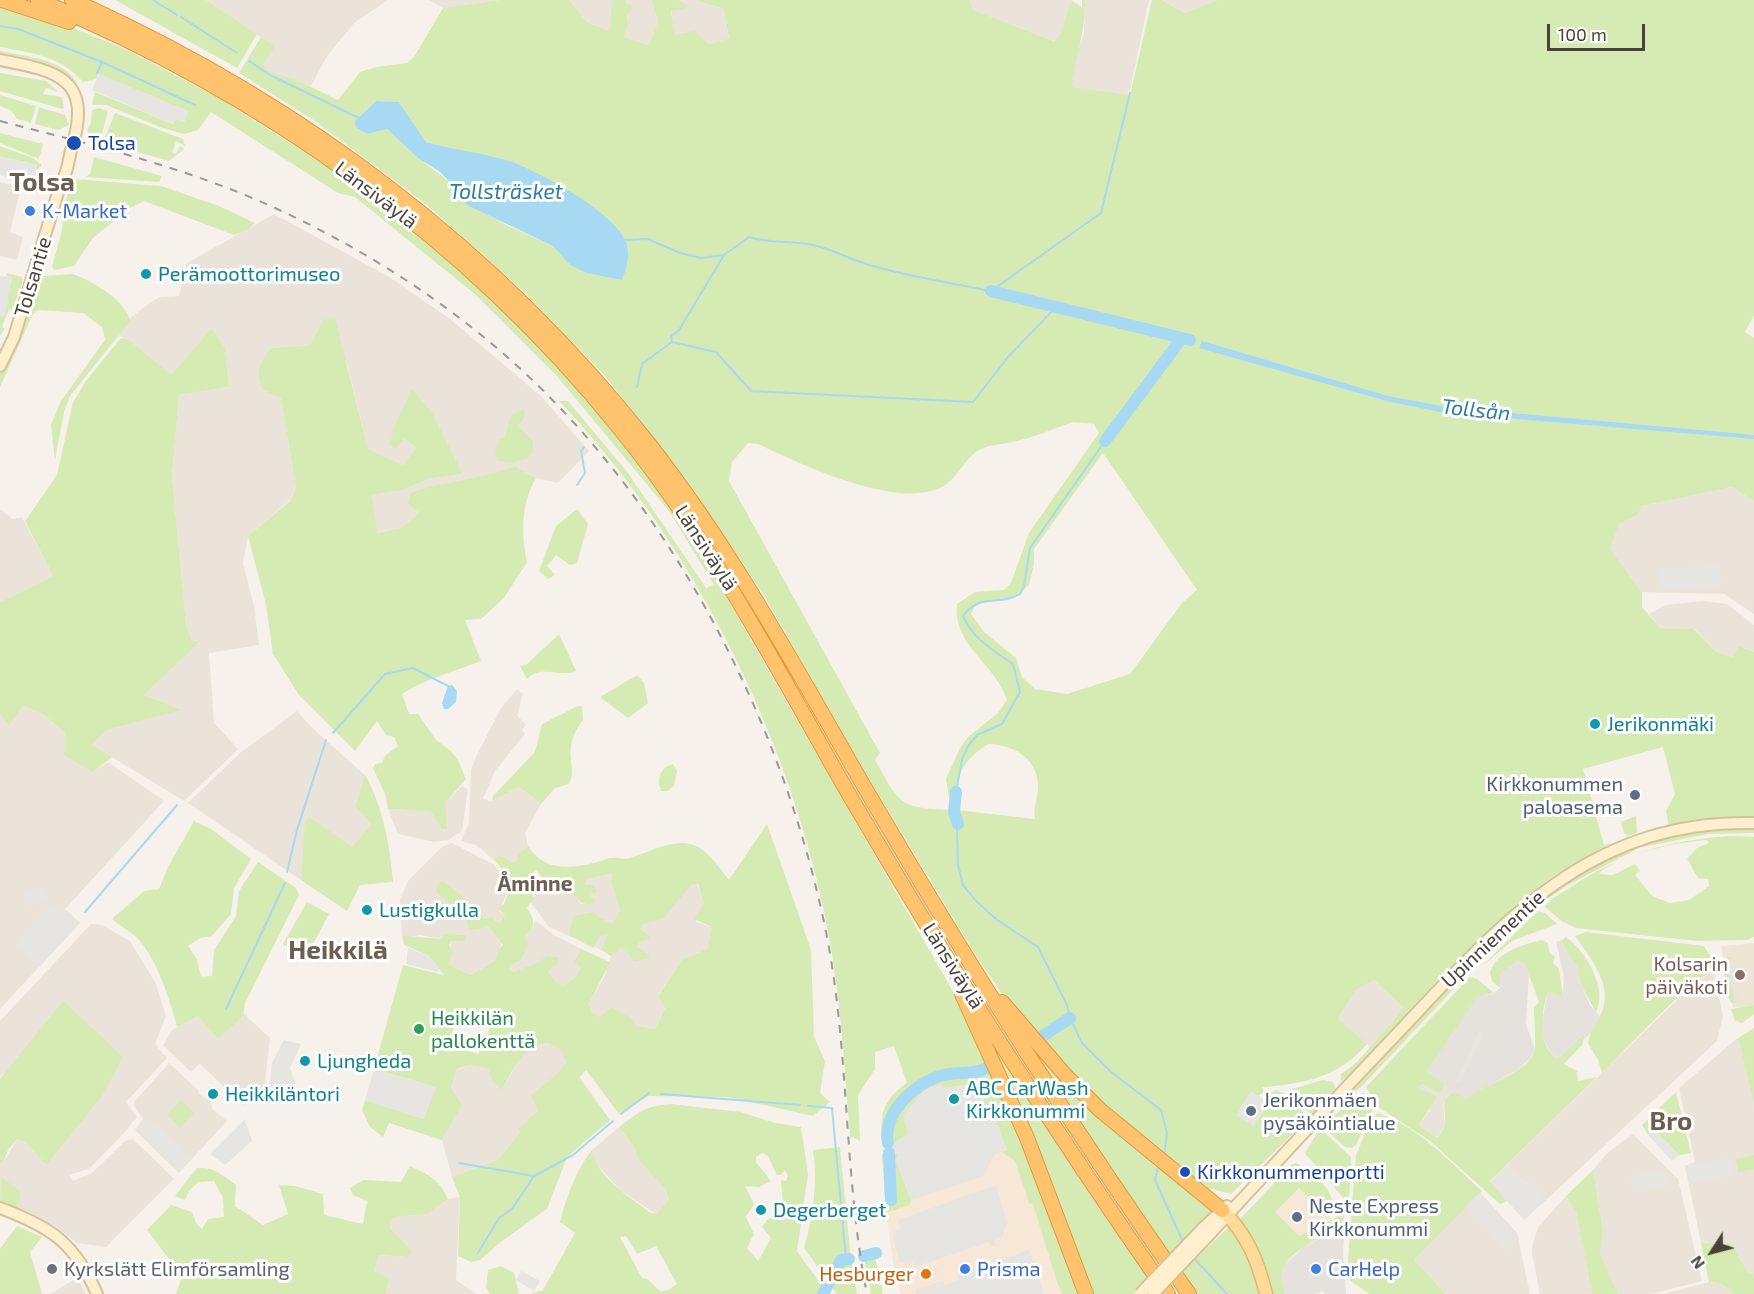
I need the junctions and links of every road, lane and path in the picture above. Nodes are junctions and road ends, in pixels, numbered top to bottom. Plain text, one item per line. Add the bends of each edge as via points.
1 (2, 0) edge
2 (38, 0) edge
3 (72, 0) edge
4 (96, 0) edge
5 (170, 46) junction
6 (140, 47) junction
7 (0, 60) edge
8 (0, 366) edge
9 (1754, 824) edge
10 (945, 956) junction
11 (974, 970) junction
12 (0, 1208) edge
13 (1225, 1213) junction
14 (1206, 1232) junction
15 (97, 1294) edge
16 (1086, 1294) edge
17 (1140, 1294) edge
18 (1153, 1294) edge
19 (1168, 1294) edge
20 (1189, 1294) edge
21 (1266, 1294) edge

1 - 6 highway
2 - 6 highway, Länsiväylä
3 - 5 highway, Länsiväylä
4 - 5 highway
5 - 11 highway, Länsiväylä via 278,108 403,197 492,272 598,383 654,450 732,558
6 - 10 highway, Länsiväylä via 270,120 394,206 479,279 590,392 666,487 719,566
7 - 8 main road, Tolsantie via 53,72 70,87 79,115 67,176 60,186 14,337
9 - 13 main road, Upinniementie via 1693,826 1645,838 1598,857 1550,886 1492,934
10 - 16 highway via 1027,1138
10 - 19 highway, Länsiväylä
11 - 13 highway via 1066,1076 1149,1152
11 - 20 highway, Länsiväylä via 1085,1143
12 - 15 main road via 61,1239 81,1262
13 - 14 main road, Upinniementie
13 - 21 main road via 1253,1251
14 - 17 main road, Upinniementie, bridge
14 - 18 main road, Upinniementie, bridge

